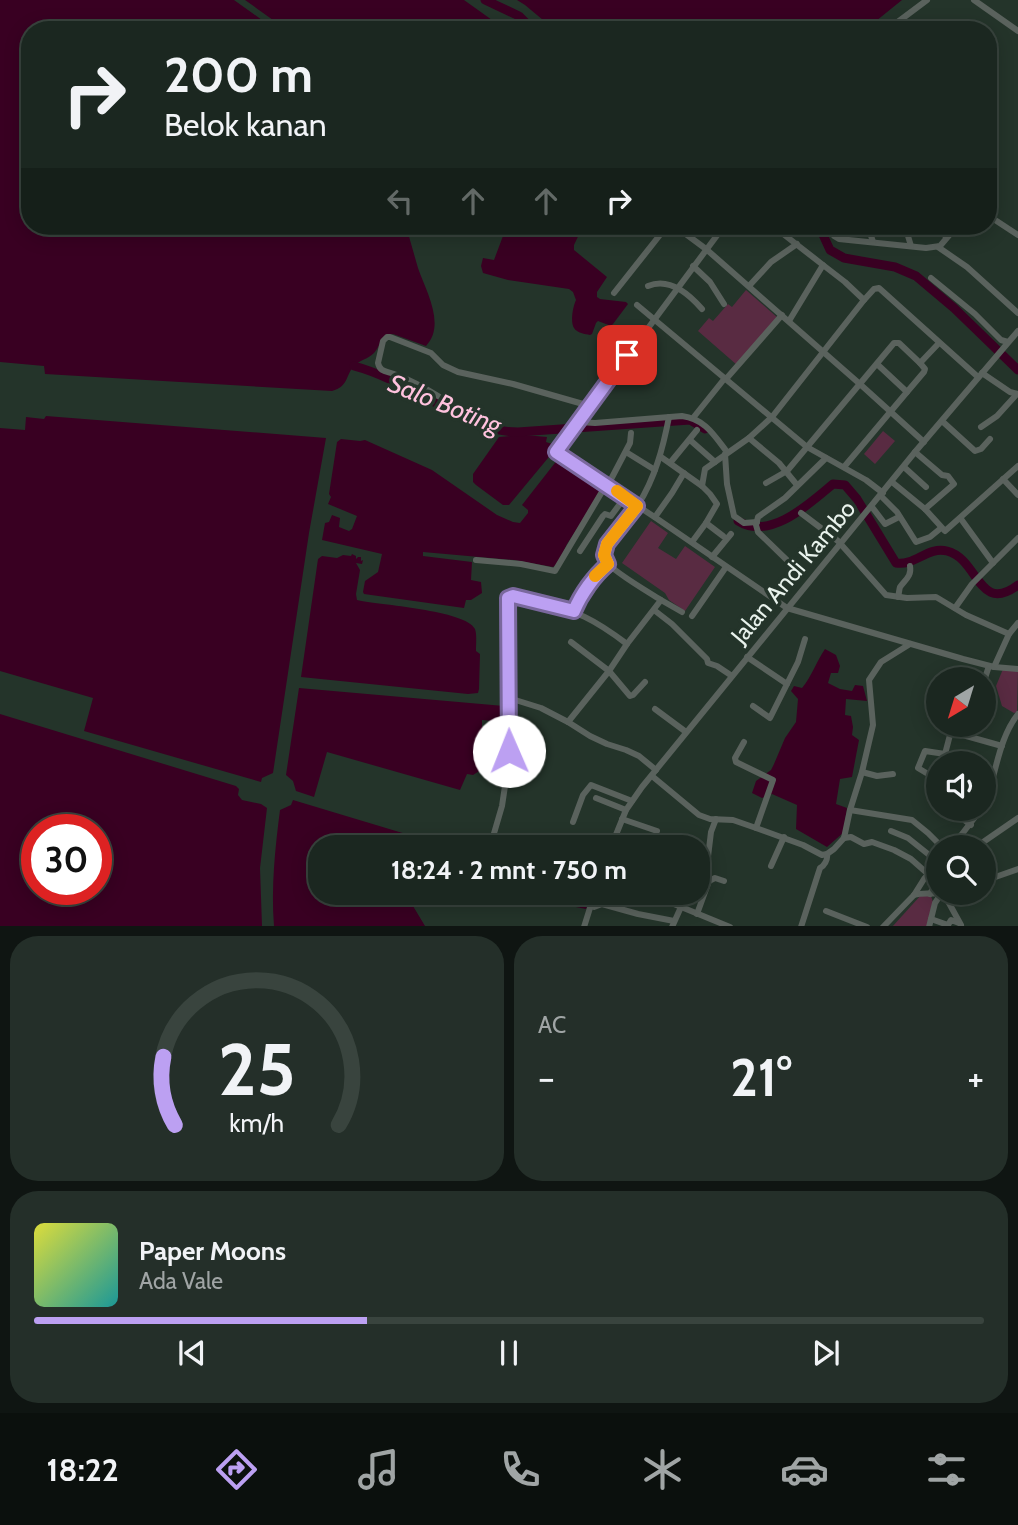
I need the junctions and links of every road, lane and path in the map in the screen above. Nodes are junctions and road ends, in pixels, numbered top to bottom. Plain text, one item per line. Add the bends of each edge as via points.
1 (927, 0) edge
2 (974, 0) edge
3 (899, 21) edge
4 (1018, 31) edge
5 (997, 221) edge
6 (660, 235) edge
7 (688, 235) edge
8 (717, 235) edge
9 (785, 235) edge
10 (834, 235) edge
11 (871, 235) edge
12 (908, 235) edge
13 (945, 235) edge
14 (949, 235) edge
15 (1018, 235) edge
16 (946, 238) junction
17 (873, 242) junction
18 (797, 244) junction
19 (911, 246) junction
20 (939, 247) junction
21 (706, 249) junction
22 (822, 265) junction
23 (693, 266) junction
24 (931, 278) dead end
25 (648, 286) dead end
26 (748, 286) junction
27 (678, 288) junction
28 (614, 293) dead end
29 (864, 300) junction
30 (724, 304) dead end
31 (637, 305) dead end
32 (702, 309) dead end
33 (1018, 313) edge
34 (782, 315) junction
35 (654, 318) junction
36 (789, 321) junction
37 (1018, 331) edge
38 (939, 343) junction
39 (1006, 343) junction
40 (822, 351) junction
41 (920, 363) junction
42 (877, 364) junction
43 (980, 375) junction
44 (725, 378) junction
45 (861, 384) junction
46 (907, 392) junction
47 (1017, 394) edge
48 (590, 406) junction
49 (891, 411) junction
50 (467, 414) dead end
51 (772, 417) junction
52 (693, 418) junction
53 (668, 421) junction
54 (942, 421) junction
55 (578, 423) junction
56 (981, 427) dead end
57 (697, 430) dead end
58 (631, 433) dead end
59 (749, 438) junction
60 (990, 439) dead end
61 (690, 440) junction
62 (924, 442) junction
63 (807, 447) junction
64 (626, 452) junction
65 (915, 452) junction
66 (661, 457) junction
67 (722, 457) junction
68 (827, 458) junction
69 (670, 463) junction
70 (1018, 466) edge
71 (844, 467) junction
72 (904, 467) junction
73 (654, 470) junction
74 (787, 471) junction
75 (684, 473) junction
76 (1003, 479) junction
77 (892, 482) junction
78 (766, 483) dead end
79 (607, 485) junction
80 (797, 485) junction
81 (702, 486) junction
82 (926, 487) dead end
83 (882, 494) junction
84 (1018, 495) edge
85 (625, 497) junction
86 (637, 506) junction
87 (925, 509) junction
88 (869, 510) junction
89 (801, 513) dead end
90 (655, 517) junction
91 (821, 517) dead end
92 (900, 517) junction
93 (961, 519) junction
94 (706, 523) junction
95 (813, 524) junction
96 (757, 526) junction
97 (941, 528) junction
98 (1018, 538) edge
99 (692, 542) junction
100 (841, 545) junction
101 (580, 551) dead end
102 (712, 557) junction
103 (476, 560) dead end
104 (608, 564) junction
105 (993, 564) junction
106 (793, 566) dead end
107 (910, 566) dead end
108 (726, 567) junction
109 (898, 597) junction
110 (662, 600) junction
111 (788, 608) junction
112 (955, 608) junction
113 (654, 610) junction
114 (574, 611) junction
115 (682, 612) dead end
116 (692, 616) dead end
117 (1018, 623) edge
118 (1009, 634) junction
119 (804, 639) dead end
120 (571, 642) dead end
121 (627, 644) junction
122 (910, 644) junction
123 (747, 657) junction
124 (991, 666) junction
125 (1018, 669) edge
126 (608, 671) junction
127 (732, 676) junction
128 (645, 682) dead end
129 (787, 684) junction
130 (509, 698) junction
131 (753, 706) dead end
132 (655, 709) dead end
133 (1018, 714) edge
134 (568, 722) junction
135 (686, 732) junction
136 (744, 742) dead end
137 (1002, 746) junction
138 (926, 751) edge
139 (946, 751) edge
140 (996, 765) edge
141 (862, 772) junction
142 (654, 773) junction
143 (926, 773) edge
144 (893, 774) dead end
145 (596, 798) dead end
146 (632, 801) junction
147 (626, 810) junction
148 (850, 810) junction
149 (1018, 818) edge
150 (622, 819) junction
151 (716, 819) junction
152 (966, 821) edge
153 (974, 821) edge
154 (573, 822) dead end
155 (971, 825) junction
156 (756, 828) junction
157 (657, 831) dead end
158 (891, 831) dead end
159 (494, 835) edge
160 (616, 835) edge
161 (930, 835) edge
162 (963, 835) edge
163 (993, 835) edge
164 (784, 837) junction
165 (844, 838) junction
166 (710, 840) edge
167 (926, 853) edge
168 (828, 854) junction
169 (771, 866) dead end
170 (1018, 869) edge
171 (996, 876) edge
172 (926, 877) joint
173 (724, 881) dead end
174 (926, 891) edge
175 (914, 895) junction
176 (674, 905) edge
177 (934, 905) edge
178 (950, 905) edge
179 (591, 906) joint
180 (681, 908) junction
181 (826, 911) dead end
182 (696, 914) junction
183 (930, 923) edge
184 (673, 924) edge
185 (716, 924) edge
186 (961, 925) edge
187 (584, 926) edge
188 (730, 926) edge
189 (801, 926) edge
190 (867, 926) edge
191 (883, 926) edge

1 - 3 street
2 - 4 street
5 - 15 street
6 - 28 street
7 - 21 street
8 - 21 street
9 - 18 street
10 - 17 street
11 - 17 street
12 - 19 street
13 - 16 street
14 - 16 street
16 - 20 street
17 - 19 street
18 - 22 street
18 - 26 street
19 - 20 street
20 - 33 street
21 - 23 street
21 - 26 street
22 - 29 street
22 - 36 street
23 - 27 street
23 - 30 street
24 - 39 street
25 - 27 street via 658,283
26 - 34 street
27 - 32 street
27 - 35 street
29 - 38 street via 879,288
29 - 40 street
31 - 35 street
34 - 36 street
34 - 44 street
35 - 44 street
35 - 48 street
36 - 40 street
37 - 39 street, Jalan Andi Kambo
38 - 41 street
38 - 43 street
39 - 43 street, Jalan Andi Kambo
40 - 45 street
40 - 51 street
41 - 42 street via 896,342
41 - 46 street via 924,372
42 - 45 street
42 - 46 street
43 - 47 street
43 - 54 street, Jalan Andi Kambo
44 - 51 street
44 - 52 street
45 - 49 street
45 - 63 street
46 - 49 street
47 - 56 street
48 - 50 street via 458,372 435,355 385,338 378,363 381,370 411,381
48 - 55 street
49 - 62 street
49 - 71 street
51 - 59 street
51 - 63 street
52 - 53 street
52 - 67 street via 709,429
53 - 55 street
53 - 66 street
54 - 60 street via 975,451
54 - 62 street, Jalan Andi Kambo
55 - 79 street via 556,452
57 - 61 street
58 - 64 street
59 - 67 street
59 - 74 street
61 - 67 street
61 - 69 street
62 - 65 street, Jalan Andi Kambo
63 - 68 street
63 - 74 street
64 - 73 street
64 - 79 street
65 - 72 street, Jalan Andi Kambo
65 - 87 street via 954,484
66 - 69 street
66 - 73 street
67 - 81 street via 704,470
67 - 96 street via 733,514
68 - 71 street
68 - 80 street
69 - 75 street
70 - 76 street
71 - 83 street
72 - 77 street, Jalan Andi Kambo
72 - 82 street
73 - 86 street
74 - 78 street
74 - 80 street
75 - 81 street
75 - 90 street
76 - 84 street
76 - 93 street
77 - 83 street, Jalan Andi Kambo
77 - 87 street
79 - 85 street
79 - 103 street via 555,571
80 - 96 street via 758,517
81 - 94 street via 717,504
83 - 88 street, Jalan Andi Kambo
83 - 92 street
85 - 86 street
85 - 101 street via 611,516 603,516
86 - 90 street
86 - 104 street via 607,544 604,555
87 - 97 street
88 - 92 street via 886,524
88 - 100 street, Jalan Andi Kambo
89 - 95 street
90 - 99 street
91 - 95 street
92 - 97 street via 916,542
93 - 97 street via 947,531
93 - 105 street
94 - 99 street
94 - 102 street via 727,535
95 - 100 street
96 - 106 street
98 - 105 street
99 - 102 street
100 - 109 street via 883,594
100 - 111 street, Jalan Andi Kambo
102 - 108 street
104 - 110 street
104 - 114 street
105 - 112 street
107 - 109 street
108 - 111 street
108 - 116 street
109 - 112 street via 936,597
110 - 113 street
110 - 115 street
111 - 122 street
111 - 123 street, Jalan Andi Kambo
112 - 118 street
113 - 121 street
113 - 127 street via 708,663
114 - 121 street
114 - 130 street via 509,596
117 - 118 street
118 - 124 street
119 - 129 street
120 - 126 street
121 - 126 street
122 - 124 street
122 - 141 street via 881,662 869,680 873,725
123 - 127 street, Jalan Andi Kambo
123 - 129 street
124 - 125 street
126 - 128 street via 630,696
126 - 134 street
127 - 135 street, Jalan Andi Kambo
129 - 131 street via 771,718
130 - 134 street
130 - 159 street via 508,766
132 - 135 street
133 - 137 street
134 - 142 street via 639,757
135 - 142 street, Jalan Andi Kambo
136 - 156 street via 736,762 773,780
137 - 139 street via 952,732
137 - 140 street
138 - 143 street via 918,768
141 - 144 street
141 - 148 street
142 - 146 street, Jalan Andi Kambo
142 - 151 street via 696,813
145 - 147 street
146 - 147 street, Jalan Andi Kambo
146 - 154 street via 591,785
147 - 150 street, Jalan Andi Kambo
148 - 161 street via 912,820
148 - 165 street
149 - 163 street
150 - 157 street
150 - 160 street, Jalan Andi Kambo
151 - 156 street
151 - 166 street
152 - 155 street
153 - 155 street
155 - 162 street
156 - 164 street
158 - 167 street
164 - 168 street
164 - 169 street
165 - 168 street
165 - 172 street via 887,847 908,857
168 - 189 street
170 - 171 street
172 - 175 street
173 - 182 street via 709,881
174 - 175 street
175 - 191 street
176 - 180 street
177 - 183 street
178 - 186 street
179 - 184 street via 602,904
179 - 187 street
180 - 182 street
180 - 184 street
181 - 190 street
182 - 185 street
183 - 186 street via 948,925 951,920
185 - 188 street

